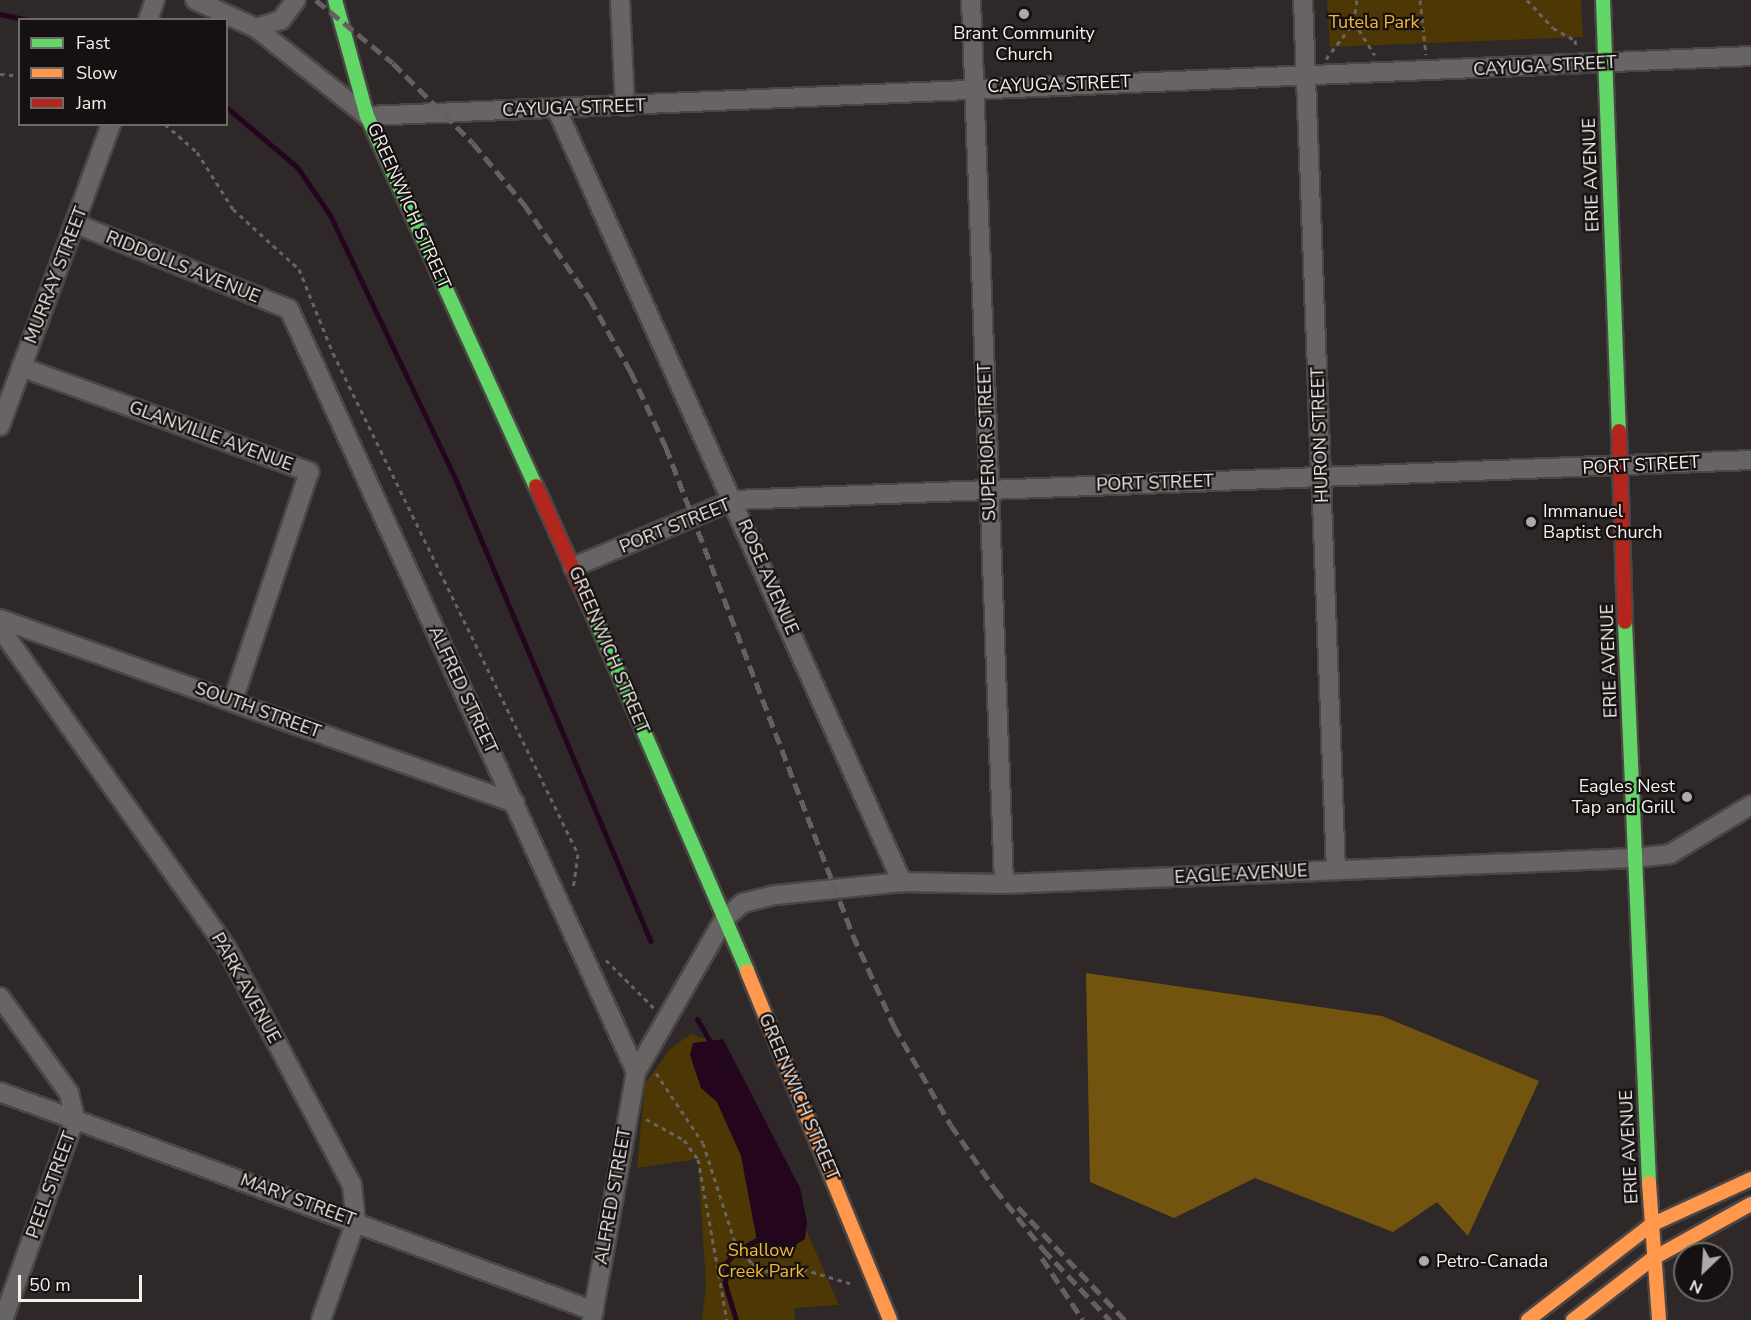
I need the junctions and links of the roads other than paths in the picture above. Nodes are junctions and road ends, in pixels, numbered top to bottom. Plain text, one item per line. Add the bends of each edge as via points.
1 (195, 0) edge
2 (296, 0) edge
3 (335, 0) edge
4 (620, 0) edge
5 (971, 0) edge
6 (1303, 0) edge
7 (1603, 0) edge
8 (155, 1) edge
9 (149, 18) edge
10 (256, 28) junction
11 (1751, 56) edge
12 (1605, 63) junction
13 (1308, 75) junction
14 (974, 87) junction
15 (625, 106) junction
16 (557, 110) junction
17 (367, 116) junction
18 (110, 126) edge
19 (76, 224) junction
20 (289, 309) joint
21 (21, 367) junction
22 (0, 426) edge
23 (1751, 460) edge
24 (1621, 466) junction
25 (1322, 478) junction
26 (989, 489) junction
27 (734, 500) junction
28 (573, 567) junction
29 (0, 619) edge
30 (0, 628) edge
31 (234, 701) junction
32 (515, 803) junction
33 (1751, 805) edge
34 (1634, 858) junction
35 (1336, 869) junction
36 (902, 882) junction
37 (1004, 884) junction
38 (724, 918) junction
39 (0, 997) edge
40 (640, 1064) junction
41 (0, 1092) edge
42 (75, 1118) junction
43 (1751, 1179) edge
44 (1751, 1204) edge
45 (356, 1221) junction
46 (1651, 1225) junction
47 (1652, 1259) junction
48 (593, 1316) edge
49 (3, 1320) edge
50 (321, 1320) edge
51 (890, 1320) edge
52 (1528, 1320) edge
53 (1572, 1320) edge
54 (1659, 1320) edge

1 - 10 street, GREENWICH STREET
2 - 10 street via 281,20
3 - 17 main road
4 - 15 street
5 - 14 street, SUPERIOR STREET
6 - 13 street, HURON STREET
7 - 12 main road, ERIE AVENUE
8 - 9 street
10 - 17 street, GREENWICH STREET
11 - 12 street, CAYUGA STREET
12 - 13 street, CAYUGA STREET
12 - 24 main road, ERIE AVENUE
13 - 14 street, CAYUGA STREET
13 - 25 street, HURON STREET
14 - 15 street, CAYUGA STREET
14 - 26 street, SUPERIOR STREET
15 - 16 street, CAYUGA STREET
16 - 17 street, CAYUGA STREET
16 - 27 street, ROSE AVENUE
17 - 28 main road, GREENWICH STREET
18 - 19 street, MURRAY STREET
19 - 20 street, RIDDOLLS AVENUE
19 - 21 street, MURRAY STREET
20 - 32 street, ALFRED STREET
21 - 22 street, MURRAY STREET
21 - 31 street, GLANVILLE AVENUE via 309,472
23 - 24 street, PORT STREET
24 - 25 street, PORT STREET
24 - 34 main road, ERIE AVENUE
25 - 26 street, PORT STREET
25 - 35 street, HURON STREET
26 - 27 street, PORT STREET
26 - 37 street, SUPERIOR STREET
27 - 28 street, PORT STREET
27 - 36 street, ROSE AVENUE
28 - 38 main road, GREENWICH STREET
29 - 31 street, SOUTH STREET
30 - 45 street, PARK AVENUE via 226,947 352,1185
31 - 32 street, SOUTH STREET
32 - 40 street, ALFRED STREET
33 - 34 street, EAGLE AVENUE via 1670,854
34 - 35 street, EAGLE AVENUE
34 - 46 main road, ERIE AVENUE
35 - 37 street, EAGLE AVENUE
36 - 37 street, EAGLE AVENUE
36 - 38 street, EAGLE AVENUE via 776,895 742,903
38 - 40 street, ALFRED STREET
38 - 51 main road, GREENWICH STREET
39 - 42 street via 69,1093
40 - 48 street, ALFRED STREET via 628,1109
41 - 42 street, MARY STREET
42 - 45 street, MARY STREET
42 - 49 street, PEEL STREET
43 - 46 main road
44 - 47 main road
45 - 48 street, MARY STREET
45 - 50 street, PARK AVENUE
46 - 47 main road, ERIE AVENUE
46 - 52 main road
47 - 53 main road
47 - 54 main road, ERIE AVENUE

